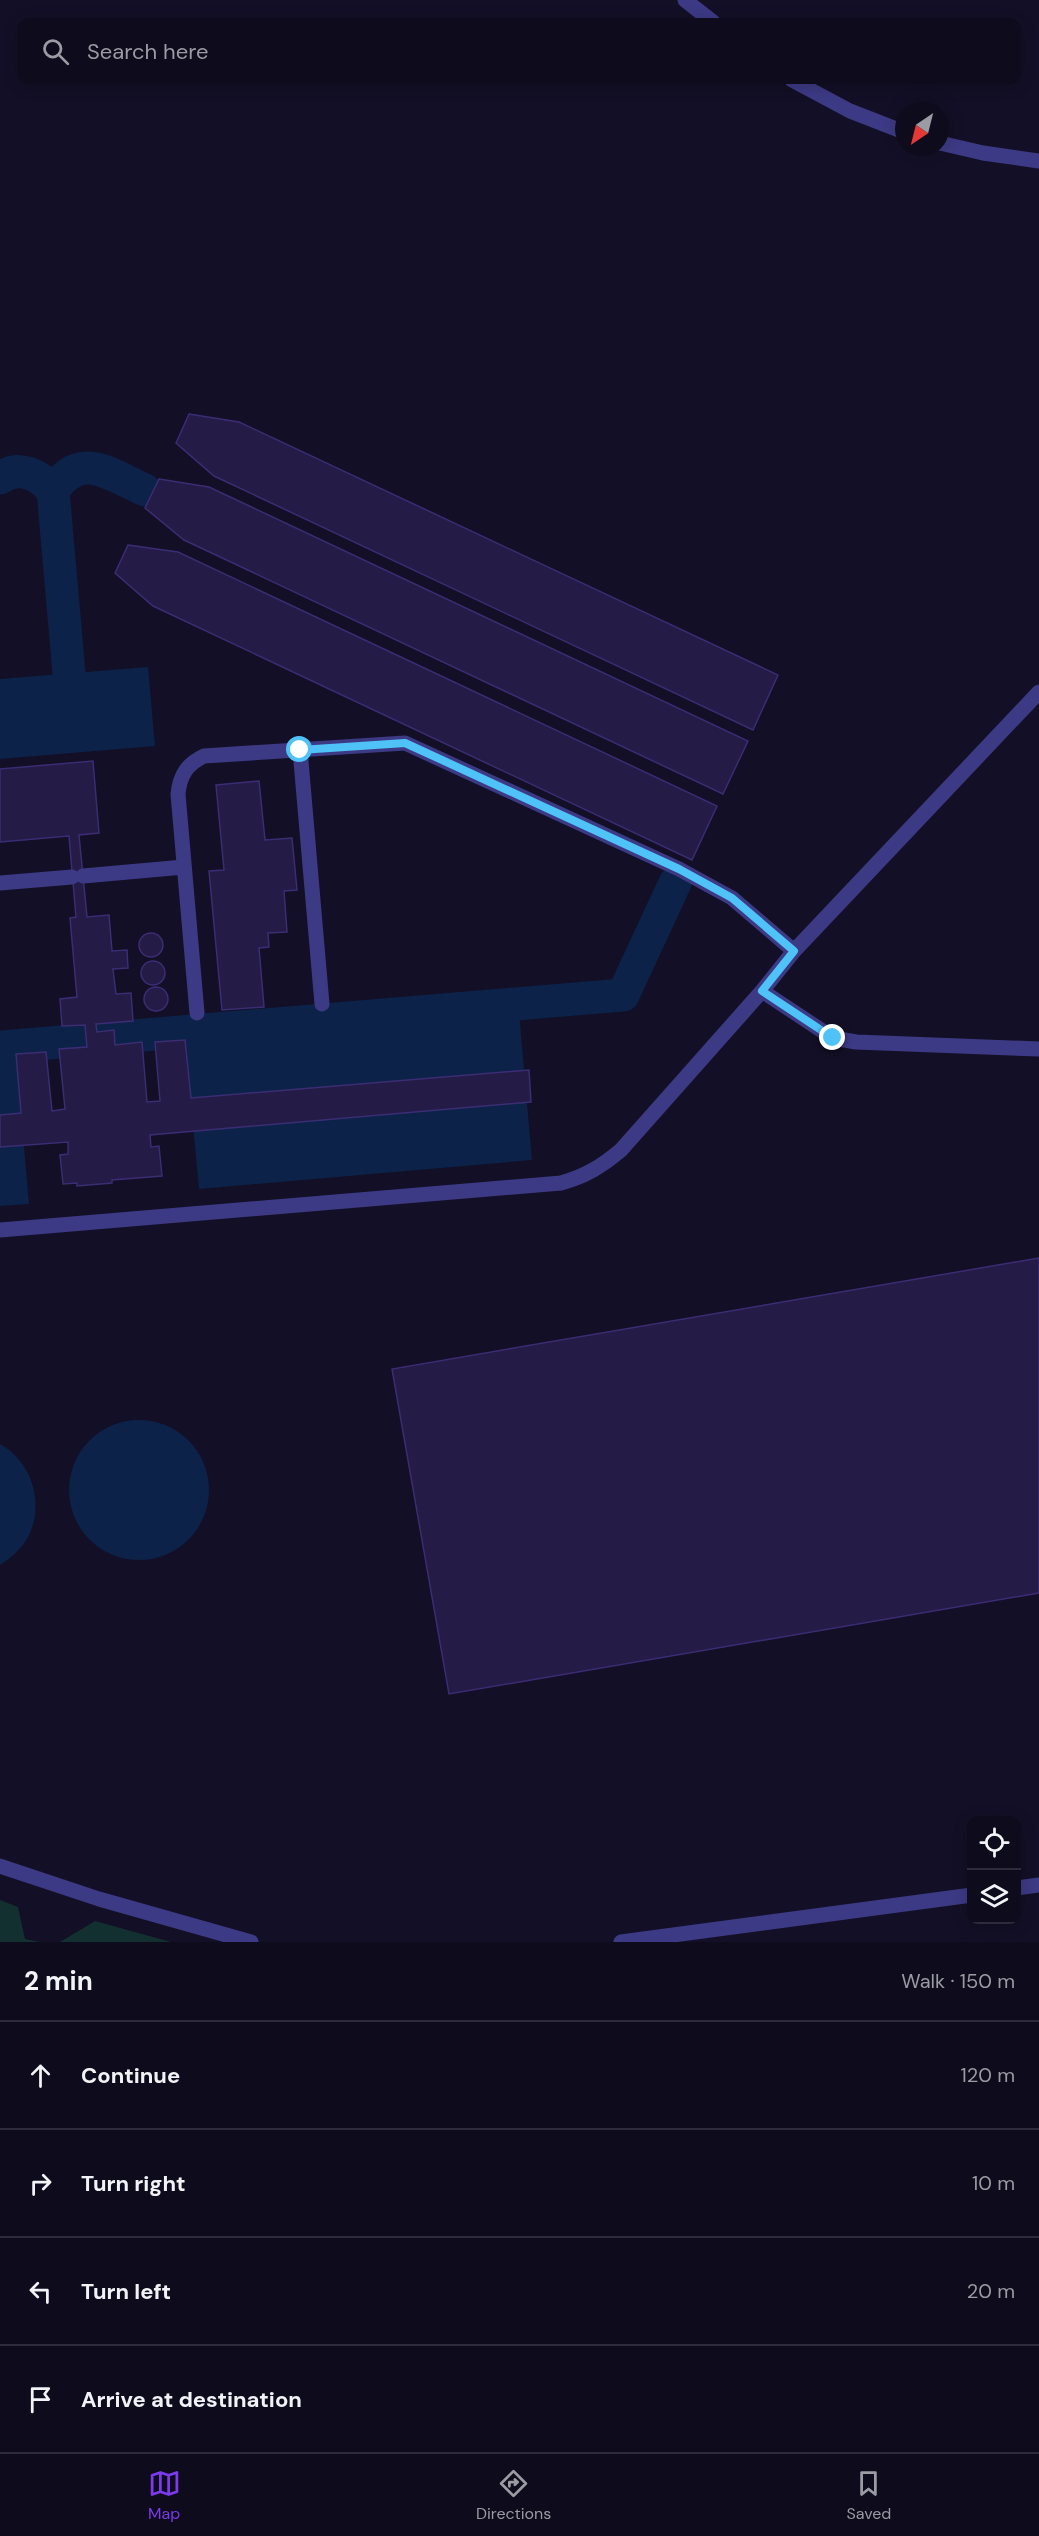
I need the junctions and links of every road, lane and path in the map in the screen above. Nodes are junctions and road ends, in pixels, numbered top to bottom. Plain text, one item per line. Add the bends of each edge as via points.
1 (685, 0) edge
2 (708, 18) edge
3 (799, 84) edge
4 (895, 128) edge
5 (949, 145) edge
6 (1039, 161) edge
7 (1039, 692) edge
8 (300, 750) junction
9 (184, 867) junction
10 (0, 883) edge
11 (794, 951) junction
12 (762, 991) junction
13 (322, 1004) dead end
14 (197, 1013) dead end
15 (1039, 1049) edge
16 (0, 1230) edge
17 (0, 1866) edge
18 (1039, 1885) edge
19 (1021, 1887) edge
20 (967, 1895) edge
21 (251, 1942) edge
22 (621, 1942) edge

1 - 2 street
3 - 4 street via 850,111
5 - 6 street
7 - 11 street
8 - 9 street via 204,756 189,766 179,783 178,795
8 - 11 street via 405,743 679,869 732,898
8 - 13 street
9 - 10 street
9 - 14 street
11 - 12 street
12 - 15 street via 833,1038
12 - 16 street via 621,1150 585,1176 561,1183
17 - 21 street
18 - 19 street
20 - 22 street

